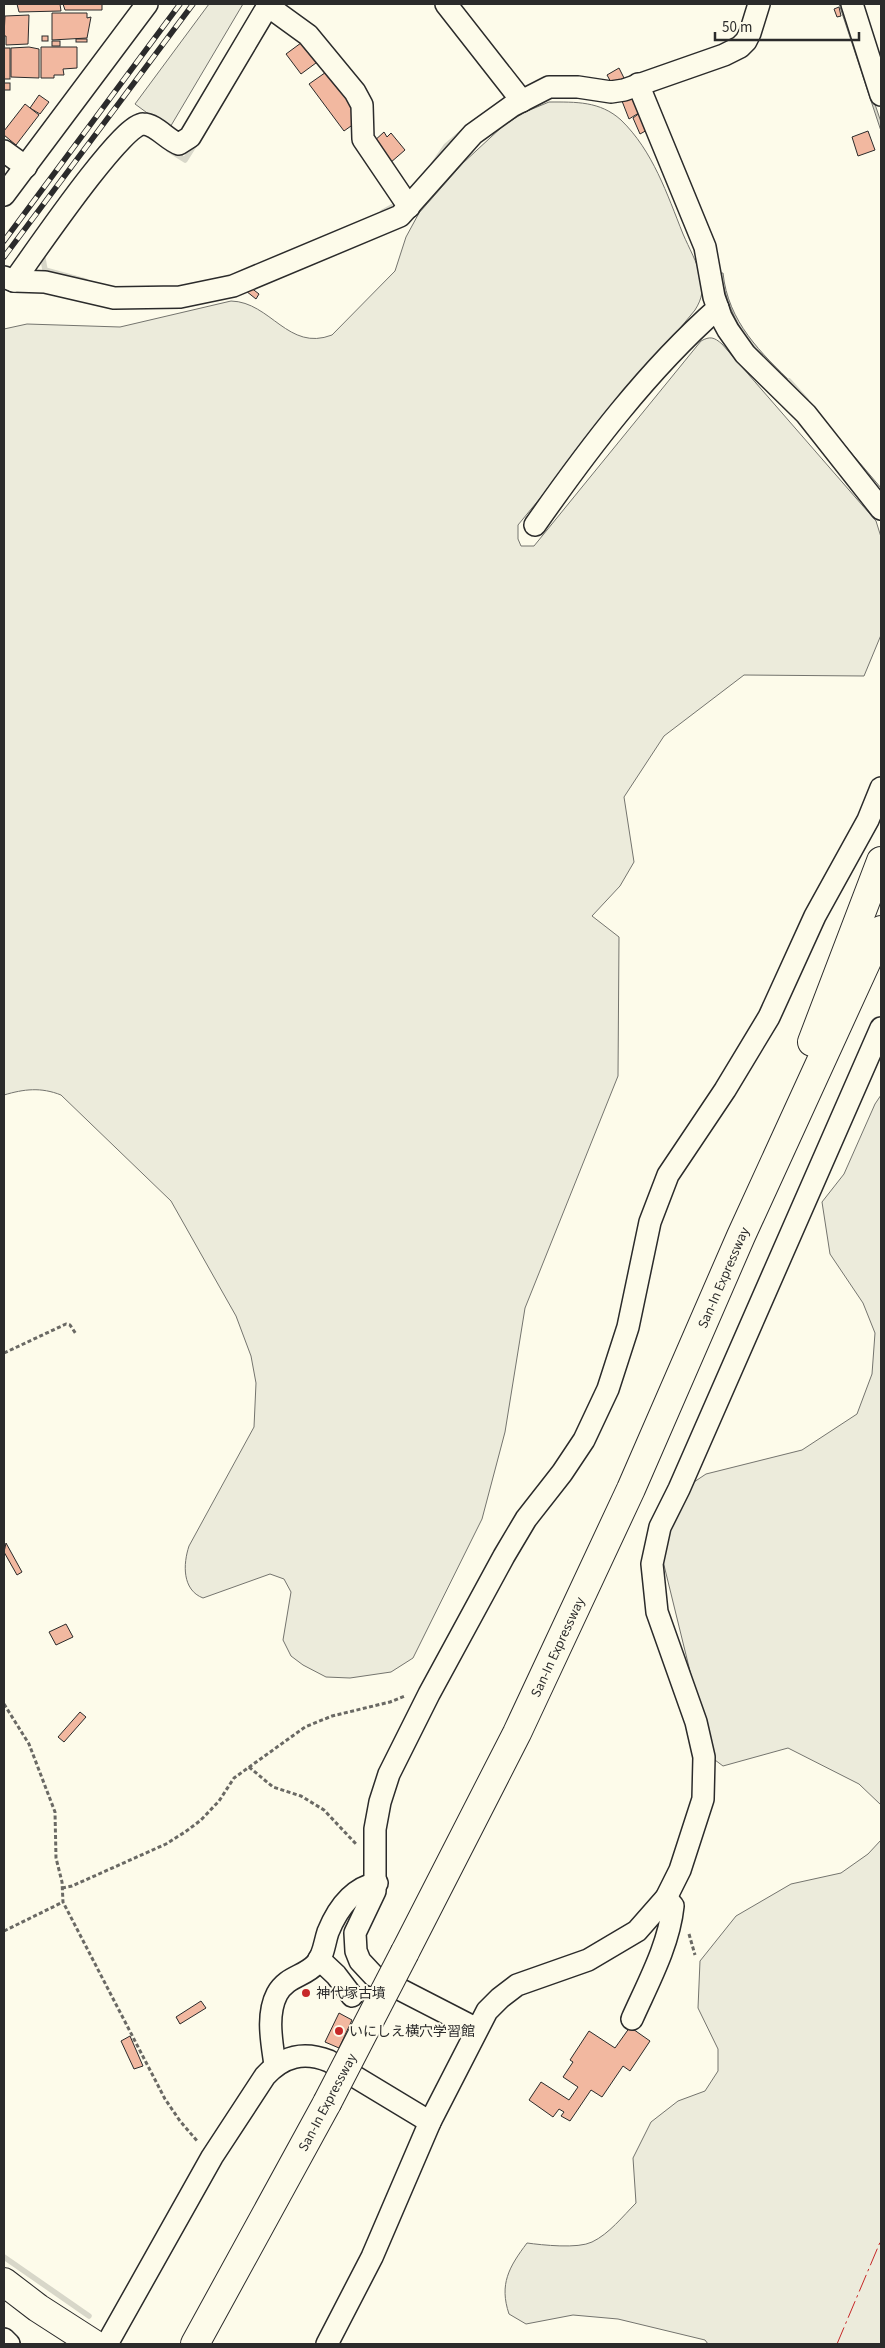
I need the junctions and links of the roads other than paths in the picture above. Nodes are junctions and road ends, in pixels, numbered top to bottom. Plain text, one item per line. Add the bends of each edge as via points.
1 (148, 4) edge
2 (446, 4) edge
3 (758, 4) edge
4 (852, 4) edge
5 (268, 5) edge
6 (638, 84) junction
7 (881, 95) edge
8 (522, 101) junction
9 (4, 151) edge
10 (26, 167) junction
11 (4, 195) edge
12 (409, 207) junction
13 (9, 279) edge
14 (718, 308) junction
15 (881, 509) edge
16 (535, 526) dead end
17 (881, 788) edge
18 (881, 861) edge
19 (881, 930) edge
20 (881, 953) edge
21 (881, 1028) edge
22 (822, 1060) junction
23 (741, 1236) junction
24 (377, 1883) junction
25 (666, 1898) junction
26 (319, 1960) junction
27 (352, 1996) dead end
28 (632, 2019) dead end
29 (477, 2029) junction
30 (275, 2065) junction
31 (430, 2122) junction
32 (4, 2282) edge
33 (4, 2339) edge
34 (9, 2344) edge
35 (94, 2344) edge
36 (107, 2344) edge
37 (194, 2344) edge
38 (327, 2344) edge

1 - 10 street
2 - 8 street
3 - 6 street via 750,33 740,47
4 - 7 street
5 - 12 street via 308,35 355,92 362,105 363,139
5 - 13 street via 190,137 179,144 144,123 132,127
6 - 8 street via 611,92 549,87
6 - 14 street via 705,247
8 - 12 street via 473,134
9 - 10 street
10 - 11 street
12 - 13 street via 400,216 233,286 180,297 114,298 45,282
14 - 15 street via 728,330 745,354 806,414
14 - 16 street via 667,357 629,402
17 - 24 street via 868,820 815,916 769,1017 668,1176 650,1222 628,1327 608,1389 584,1440 526,1519 428,1694 389,1774 375,1829
18 - 23 main road
19 - 22 main road, San-In Expressway
20 - 22 main road
21 - 25 street via 660,1527 652,1564 657,1612 696,1722 704,1757 703,1799 680,1870
22 - 23 main road, San-In Expressway
23 - 37 main road, San-In Expressway, bridge via 631,1489 529,1706 327,2102
24 - 26 street via 366,1885 346,1902 328,1933
24 - 29 street via 355,1933 360,1961 374,1976
25 - 28 street via 673,1906 672,1916 661,1954
25 - 29 street via 637,1930 616,1945 588,1960 518,1985 487,2011
26 - 27 street
26 - 30 street via 310,1970 290,1978 277,1995 271,2021
29 - 31 street
30 - 31 street via 290,2057 317,2056
30 - 36 street via 212,2157
31 - 38 street via 372,2257
32 - 35 main road
33 - 34 street

